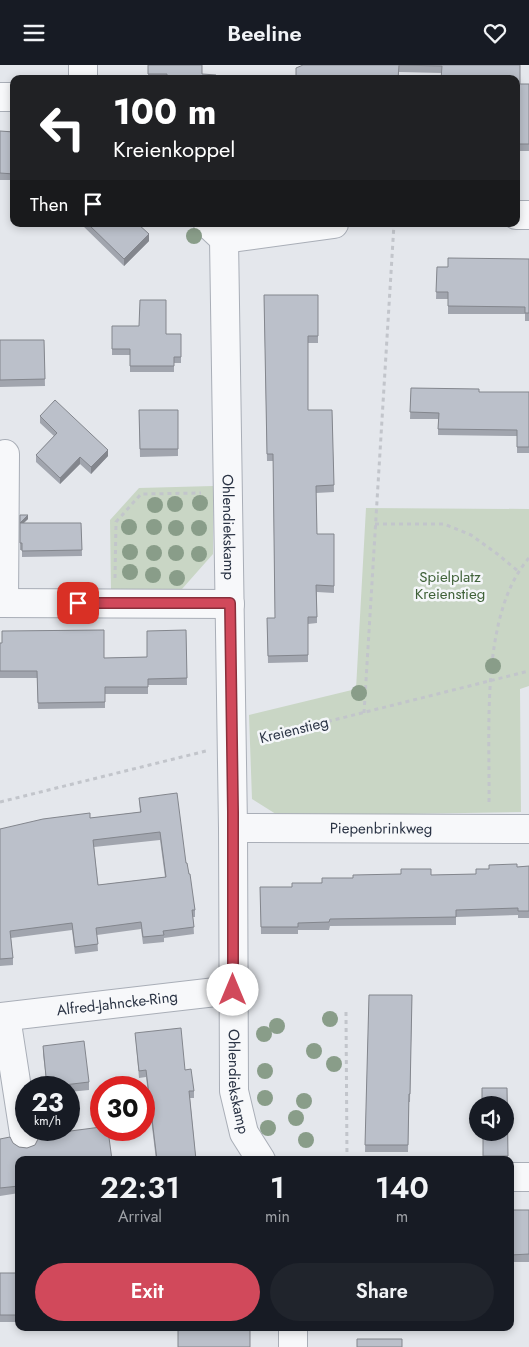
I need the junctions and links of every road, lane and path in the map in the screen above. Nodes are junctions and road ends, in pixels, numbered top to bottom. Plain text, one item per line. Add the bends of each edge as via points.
1 (283, 227) edge
2 (394, 227) edge
3 (216, 231) edge
4 (5, 454) dead end
5 (228, 492) junction
6 (375, 524) junction
7 (529, 558) edge
8 (518, 571) junction
9 (2, 603) edge
10 (115, 603) junction
11 (230, 603) junction
12 (529, 671) edge
13 (490, 681) junction
14 (364, 713) junction
15 (232, 745) junction
16 (0, 802) edge
17 (233, 828) junction
18 (529, 829) edge
19 (489, 830) junction
20 (233, 990) junction
21 (346, 1012) dead end
22 (3, 1017) edge
23 (15, 1084) edge
24 (258, 1156) edge
25 (347, 1156) edge
26 (514, 1177) edge
27 (529, 1177) edge
28 (293, 1331) edge
29 (293, 1347) edge

1 - 3 street
2 - 6 path
3 - 5 street, Ohlendiekskamp
4 - 9 street
5 - 10 path via 140,494 116,522
5 - 11 street, Ohlendiekskamp
6 - 8 path via 444,524 471,535
6 - 14 path
7 - 8 path
8 - 13 path via 498,623
9 - 10 street
10 - 11 street
11 - 15 street, Ohlendiekskamp
12 - 13 path, Kreienstieg
13 - 14 path, Kreienstieg
13 - 19 path
14 - 15 path, Kreienstieg
15 - 16 path, Kreienstieg
15 - 17 street, Ohlendiekskamp
17 - 19 street, Piepenbrinkweg
17 - 20 street, Ohlendiekskamp
18 - 19 street, Piepenbrinkweg
20 - 22 street, Alfred-Jahncke-Ring
20 - 24 street, Ohlendiekskamp via 234,1091 244,1133
21 - 25 path
22 - 23 street
26 - 27 street
28 - 29 street

